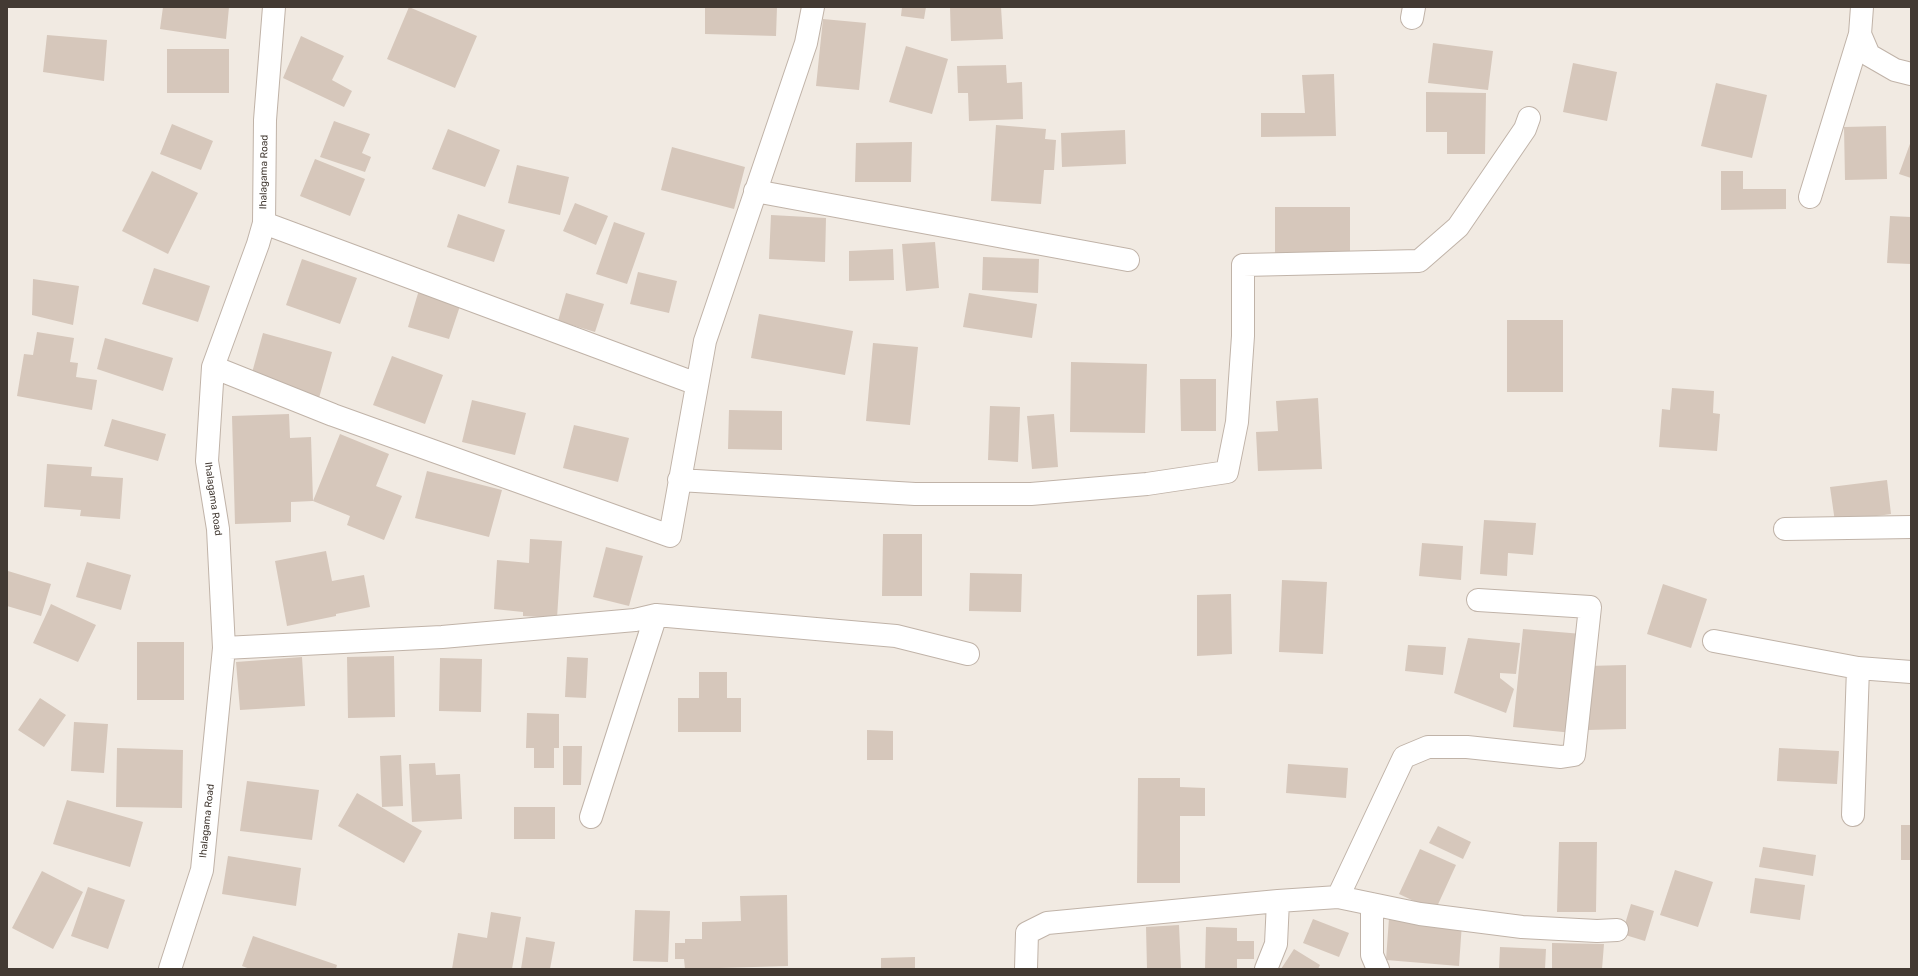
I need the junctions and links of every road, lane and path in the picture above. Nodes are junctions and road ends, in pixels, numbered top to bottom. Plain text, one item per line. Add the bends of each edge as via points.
1 (274, 7) edge
2 (812, 7) edge
3 (1862, 7) edge
4 (1860, 34) junction
5 (1911, 74) edge
6 (1530, 118) dead end
7 (755, 191) junction
8 (1810, 197) dead end
9 (264, 223) junction
10 (1128, 260) dead end
11 (213, 367) junction
12 (697, 384) junction
13 (679, 480) junction
14 (1911, 527) edge
15 (1785, 529) dead end
16 (1478, 600) dead end
17 (656, 614) junction
18 (1714, 641) dead end
19 (224, 648) junction
20 (968, 654) dead end
21 (1858, 668) junction
22 (1911, 672) edge
23 (1853, 815) dead end
24 (591, 817) dead end
25 (1338, 897) junction
26 (1278, 901) junction
27 (1372, 904) junction
28 (1617, 930) dead end
29 (170, 969) edge
30 (1026, 969) edge
31 (1266, 969) edge
32 (1378, 969) edge

1 - 9 street, Ihalagama Road via 265,120
2 - 7 street via 806,43
3 - 4 street
4 - 5 street via 1869,56 1895,70
4 - 8 street
6 - 13 street via 1458,227 1419,261 1243,265 1243,336 1237,422 1227,472 1147,484 1031,494 915,494
7 - 10 street
7 - 12 street via 705,341
9 - 11 street, Ihalagama Road
9 - 12 street
11 - 13 street via 333,415 670,536
11 - 19 street, Ihalagama Road via 207,461 218,529
12 - 13 street
14 - 15 street
16 - 25 street via 1590,607 1574,755 1561,757 1467,747 1428,747 1404,757
17 - 19 street via 635,620 442,637
17 - 20 street via 896,636
17 - 24 street
18 - 21 street
19 - 29 street, Ihalagama Road via 202,870
21 - 22 street
21 - 23 street
25 - 26 street
25 - 27 street
26 - 30 street via 1047,923 1027,933
26 - 31 street via 1276,944
27 - 28 street via 1420,914 1522,927
27 - 32 street via 1372,955

